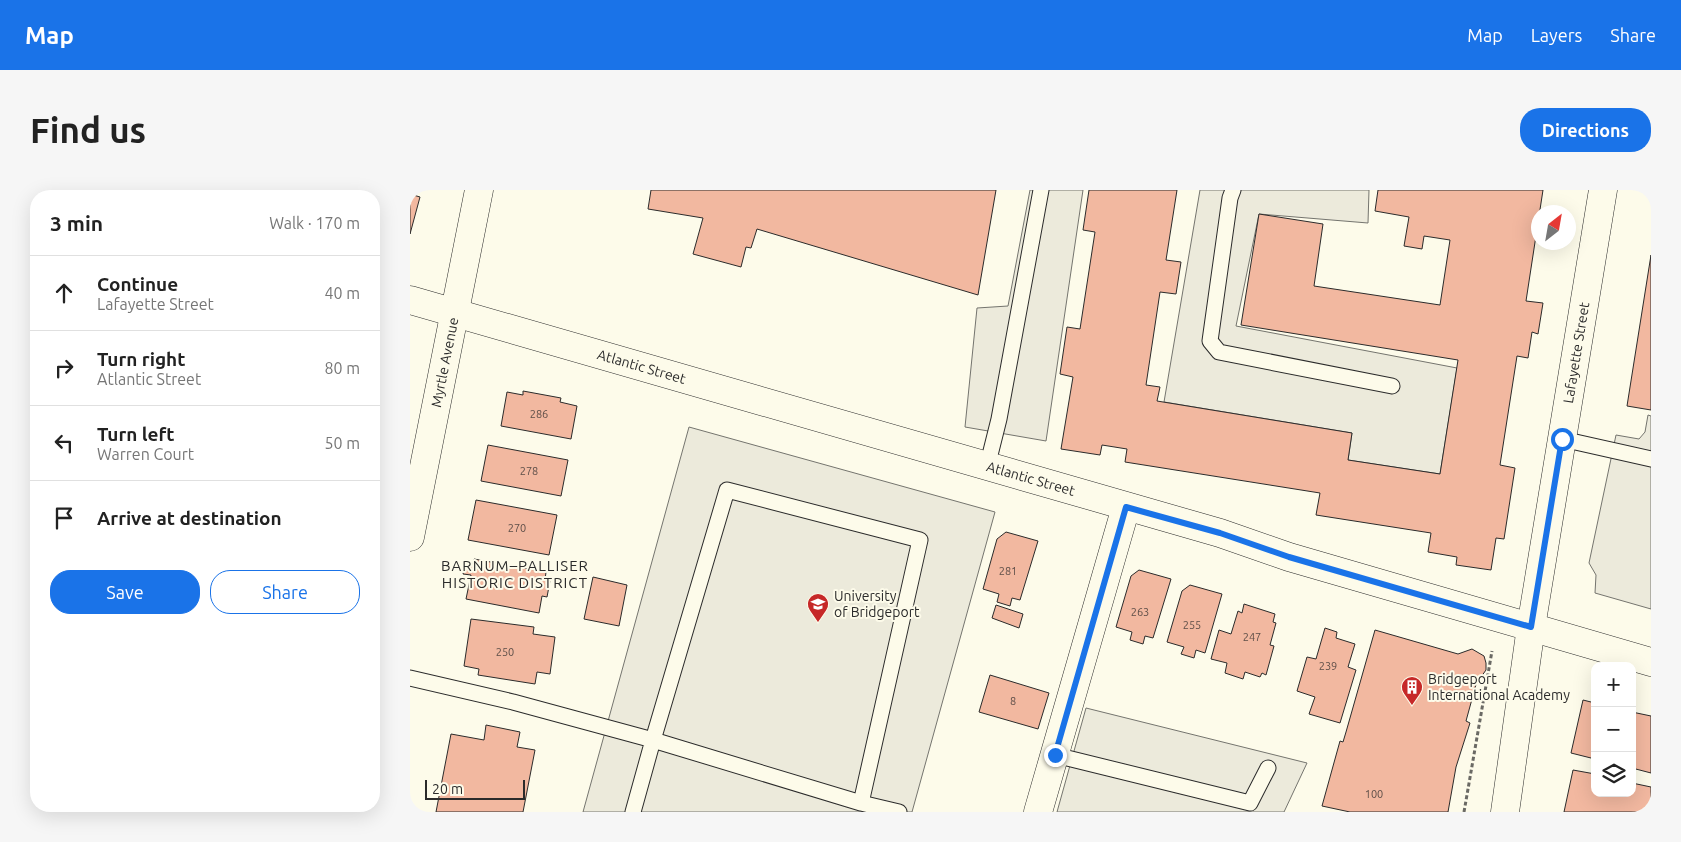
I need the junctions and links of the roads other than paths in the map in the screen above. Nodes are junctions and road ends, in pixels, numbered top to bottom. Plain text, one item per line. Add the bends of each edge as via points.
1 (479, 190) edge
2 (1040, 190) edge
3 (1233, 190) edge
4 (1603, 190) edge
5 (410, 300) edge
6 (455, 313) junction
7 (1392, 386) dead end
8 (1562, 439) junction
9 (1651, 458) edge
10 (988, 467) junction
11 (1126, 507) junction
12 (410, 537) edge
13 (1531, 627) junction
14 (1651, 662) edge
15 (410, 678) edge
16 (653, 740) junction
17 (1055, 755) junction
18 (1268, 768) dead end
19 (861, 803) junction
20 (633, 812) edge
21 (899, 812) edge
22 (1038, 812) edge
23 (1505, 812) edge

1 - 6 street, Myrtle Avenue
2 - 10 lane
3 - 7 lane via 1210,341 1219,352
4 - 8 street, Lafayette Street
5 - 6 street, Atlantic Street
6 - 10 street, Atlantic Street
6 - 12 street, Myrtle Avenue
8 - 9 lane
8 - 13 street, Lafayette Street
10 - 11 street, Atlantic Street
11 - 13 street, Atlantic Street
11 - 17 street
13 - 14 street, Atlantic Street
13 - 23 street, Lafayette Street
15 - 16 lane
16 - 19 lane
16 - 19 lane via 727,490 920,540
16 - 20 lane
17 - 18 lane via 1250,803
17 - 22 street
19 - 21 lane

